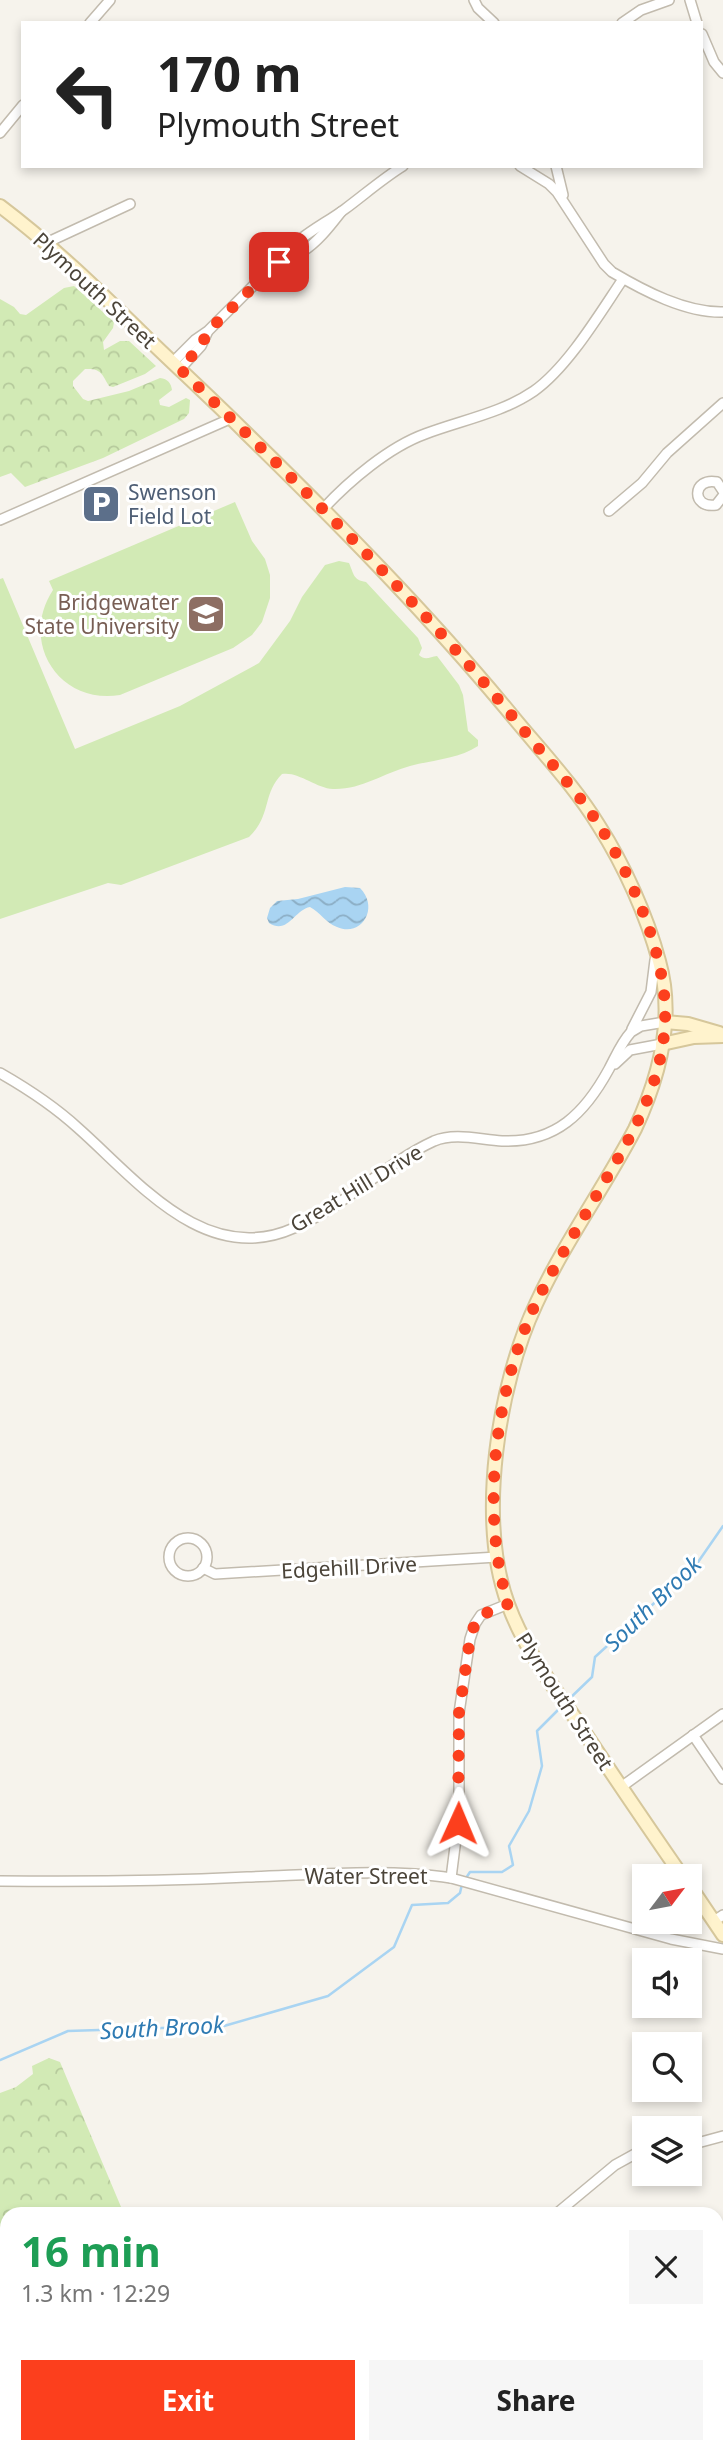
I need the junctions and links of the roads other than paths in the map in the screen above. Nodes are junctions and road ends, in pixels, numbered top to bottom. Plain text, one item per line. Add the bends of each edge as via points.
1 (110, 0) edge
2 (474, 0) edge
3 (669, 0) edge
4 (690, 0) edge
5 (92, 21) edge
6 (492, 21) edge
7 (625, 21) edge
8 (696, 21) edge
9 (703, 36) edge
10 (723, 73) edge
11 (21, 108) edge
12 (0, 134) edge
13 (400, 168) edge
14 (523, 168) edge
15 (556, 168) edge
16 (130, 204) dead end
17 (0, 206) edge
18 (569, 210) junction
19 (46, 243) junction
20 (623, 279) junction
21 (723, 312) edge
22 (176, 365) junction
23 (723, 402) edge
24 (232, 418) junction
25 (723, 473) edge
26 (717, 482) junction
27 (723, 493) edge
28 (323, 509) junction
29 (609, 511) dead end
30 (0, 520) edge
31 (656, 952) junction
32 (665, 1022) junction
33 (723, 1035) edge
34 (662, 1044) junction
35 (621, 1045) junction
36 (609, 1070) junction
37 (0, 1073) edge
38 (497, 1558) junction
39 (203, 1568) junction
40 (508, 1604) junction
41 (723, 1714) edge
42 (693, 1735) junction
43 (723, 1779) edge
44 (621, 1787) junction
45 (674, 1864) edge
46 (459, 1880) junction
47 (0, 1881) edge
48 (702, 1900) edge
49 (718, 1918) edge
50 (723, 1935) edge
51 (723, 1949) edge
52 (723, 2136) edge
53 (702, 2142) edge
54 (632, 2156) edge
55 (564, 2207) edge

1 - 5 street
2 - 6 street
3 - 7 street
4 - 8 street
9 - 10 street
11 - 12 street
13 - 22 street via 341,212 309,247 279,262 195,340
14 - 18 street via 549,184
15 - 18 street
16 - 19 street
17 - 19 main road, Plymouth Street
18 - 20 street via 604,264
19 - 22 main road, Plymouth Street
20 - 21 street via 677,303
20 - 28 street via 558,368 537,389 503,408 409,441
22 - 24 main road, Plymouth Street
23 - 29 street
24 - 28 main road, Plymouth Street
24 - 30 street
25 - 26 street
26 - 27 street
26 - 27 street via 704,482 698,497 712,506
28 - 31 main road, Plymouth Street via 461,655 584,804 616,854
31 - 32 main road, Plymouth Street
31 - 35 street, Great Hill Drive via 648,1001
32 - 33 main road
32 - 34 main road, Plymouth Street
32 - 35 street, Great Hill Drive via 637,1027
33 - 34 main road
34 - 36 street, Great Hill Drive via 631,1051
34 - 38 main road, Plymouth Street via 643,1113 546,1284 521,1341 498,1451 494,1503
35 - 36 street, Great Hill Drive
36 - 37 street, Great Hill Drive via 579,1111 548,1135 516,1142 443,1138 400,1160 303,1224 281,1233 249,1237 211,1231 184,1220 63,1115
38 - 39 street, Edgehill Drive via 215,1574
38 - 40 main road, Plymouth Street
39 - 39 street, Edgehill Drive via 206,1552 199,1541 183,1538 172,1546 169,1561 177,1572 193,1575
40 - 44 main road, Plymouth Street via 531,1652
40 - 46 street via 481,1615 468,1647 459,1713
41 - 42 street
42 - 43 street
42 - 44 street
44 - 45 main road, Plymouth Street
46 - 47 street, Water Street via 422,1874
46 - 51 street, Water Street
48 - 49 main road
49 - 50 main road
52 - 53 street
54 - 55 street

